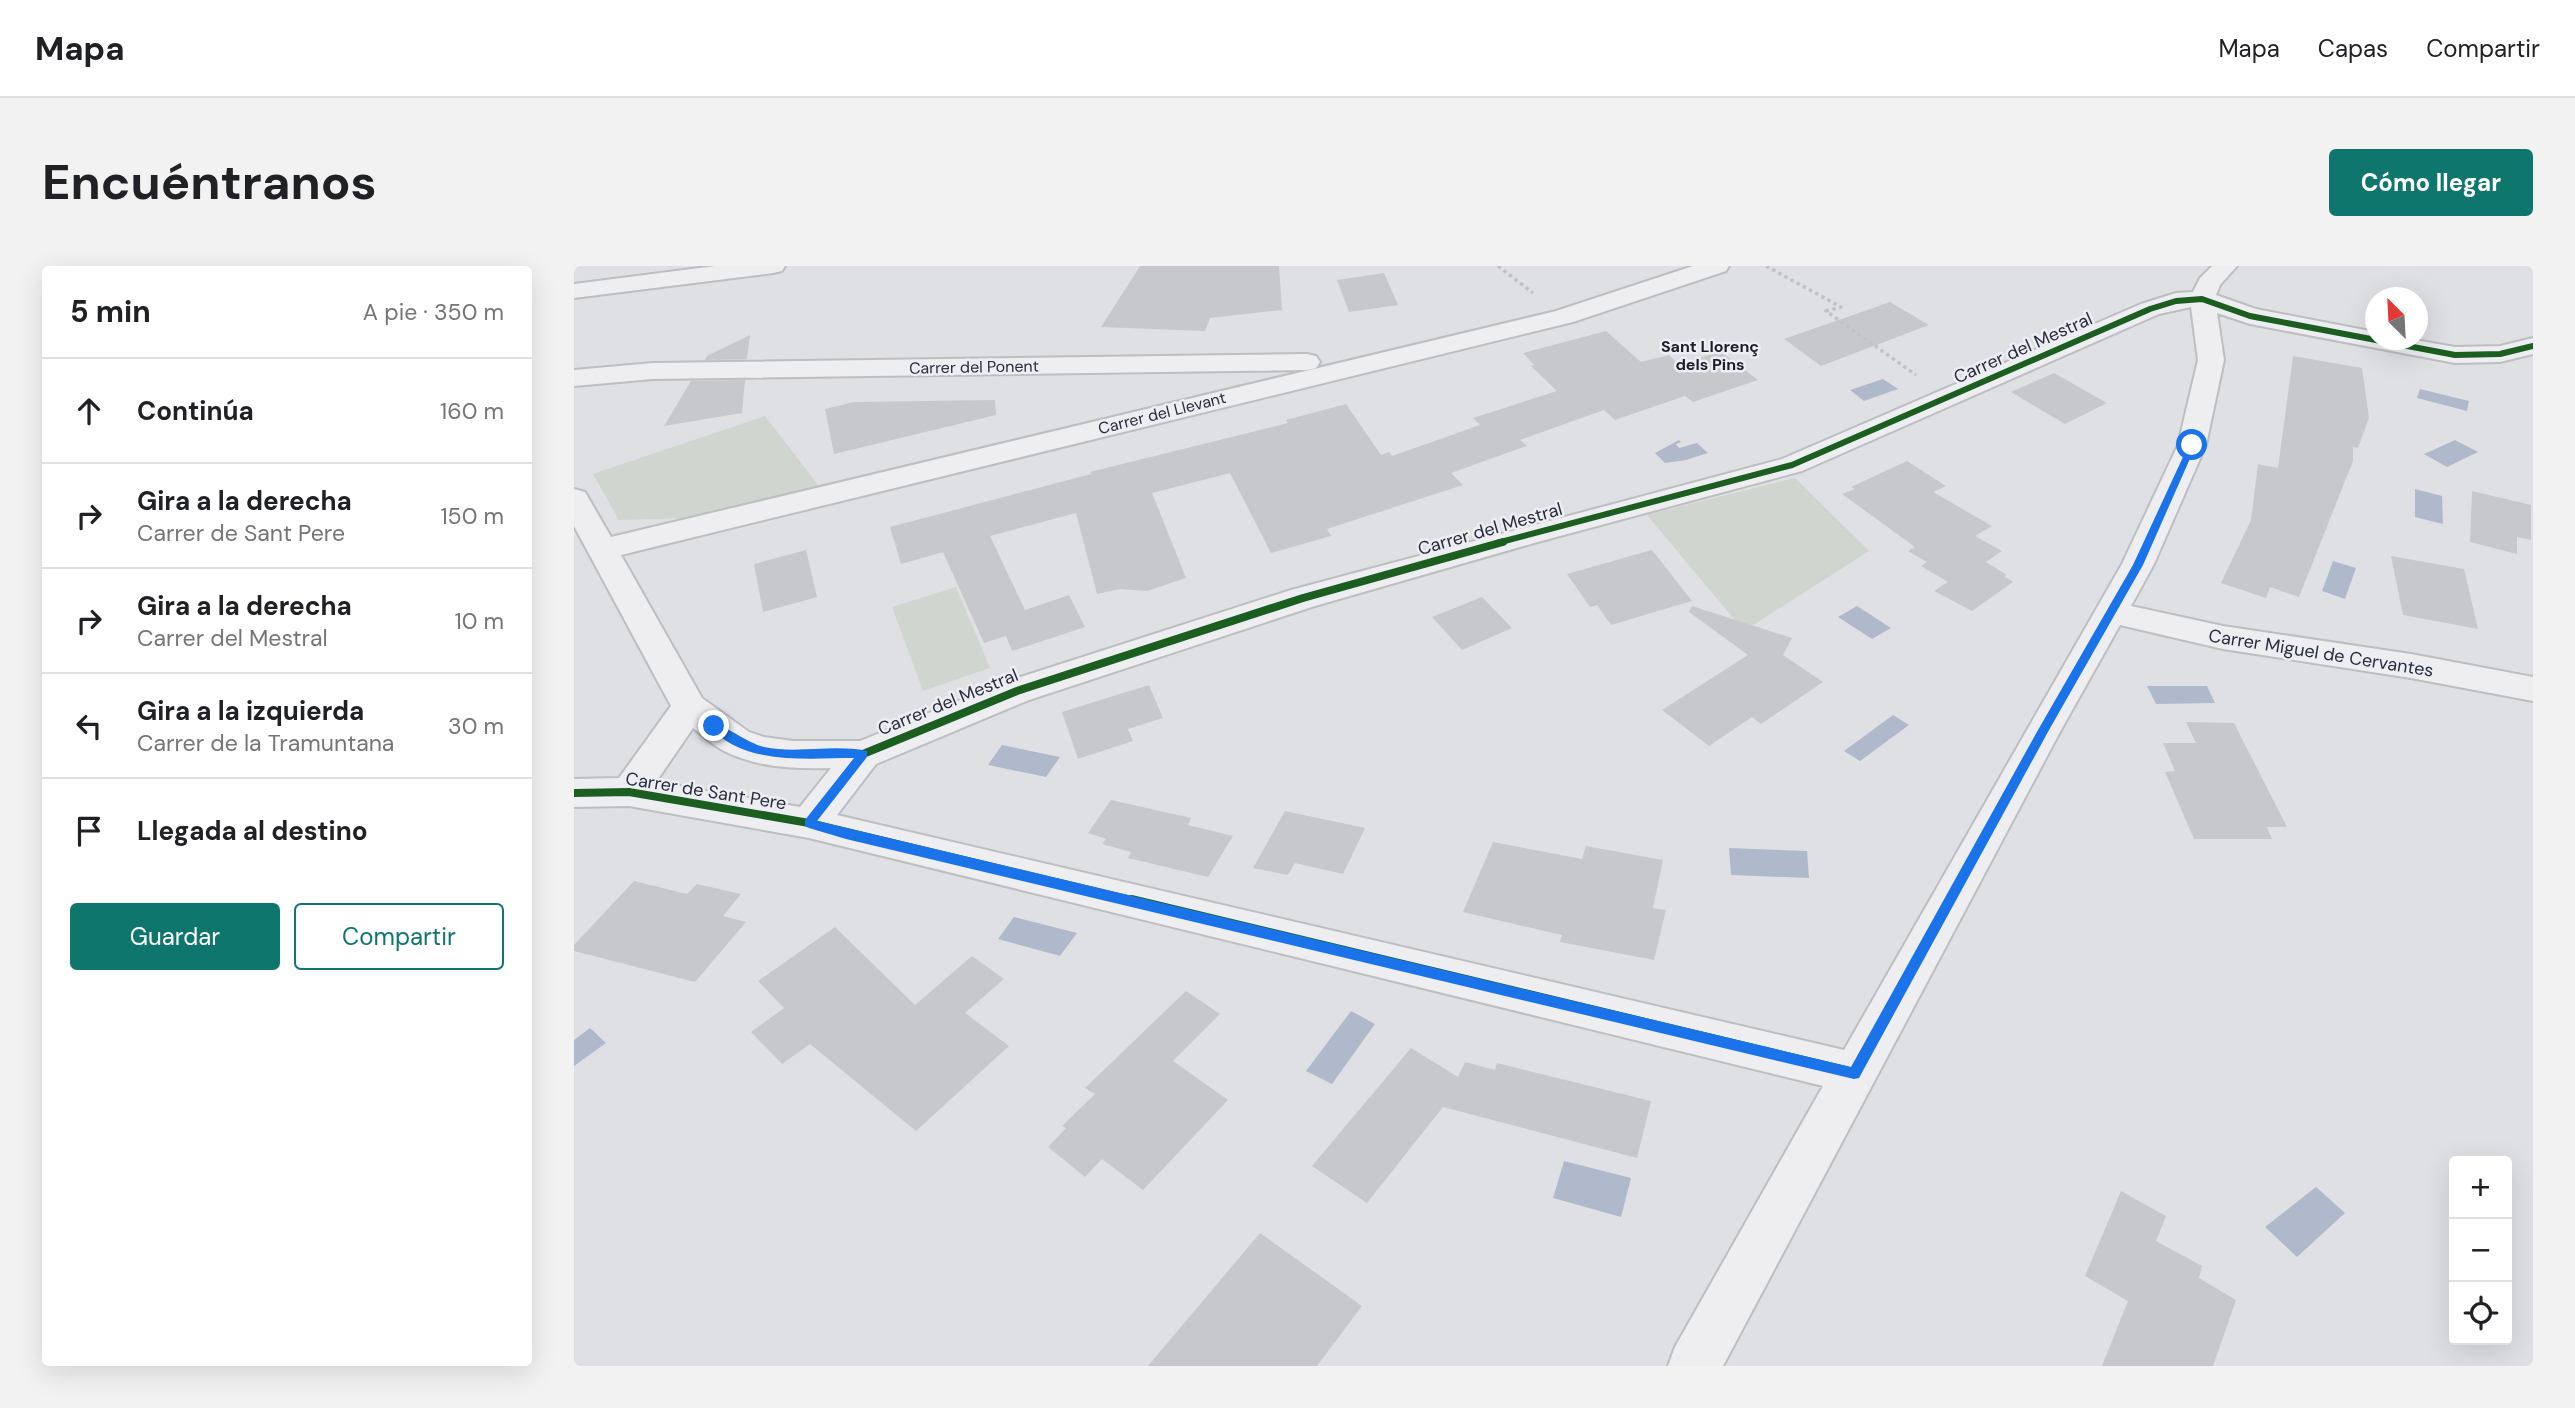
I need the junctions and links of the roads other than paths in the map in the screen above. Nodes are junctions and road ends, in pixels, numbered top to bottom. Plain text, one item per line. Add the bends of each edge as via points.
1 (773, 266) edge
2 (1717, 266) edge
3 (2225, 266) edge
4 (574, 291) edge
5 (2202, 299) junction
6 (2533, 346) edge
7 (1375, 362) junction
8 (574, 378) edge
9 (574, 498) edge
10 (604, 550) junction
11 (2111, 611) junction
12 (2533, 690) edge
13 (689, 707) junction
14 (863, 754) junction
15 (629, 792) junction
16 (574, 793) edge
17 (809, 823) junction
18 (1854, 1073) junction
19 (1694, 1366) edge

1 - 4 street
2 - 7 street, Carrer del Llevant via 1564,317
3 - 5 street
5 - 6 street via 2250,316 2455,355 2500,354
5 - 11 street via 2211,360 2192,445 2138,565
5 - 14 street, Carrer del Mestral via 2150,309 1792,465 1303,598 1017,691
7 - 8 street, Carrer del Ponent via 653,371
7 - 10 street, Carrer del Llevant
9 - 10 street
10 - 13 street
11 - 12 street, Carrer Miguel de Cervantes via 2163,627 2242,642 2424,668
11 - 18 street
13 - 14 street via 736,741 761,750 793,755
13 - 15 street
14 - 17 street, Carrer del Mestral
15 - 16 street, Carrer de Sant Pere
15 - 17 street, Carrer de Sant Pere
17 - 18 street, Carrer de Sant Pere
18 - 19 street

